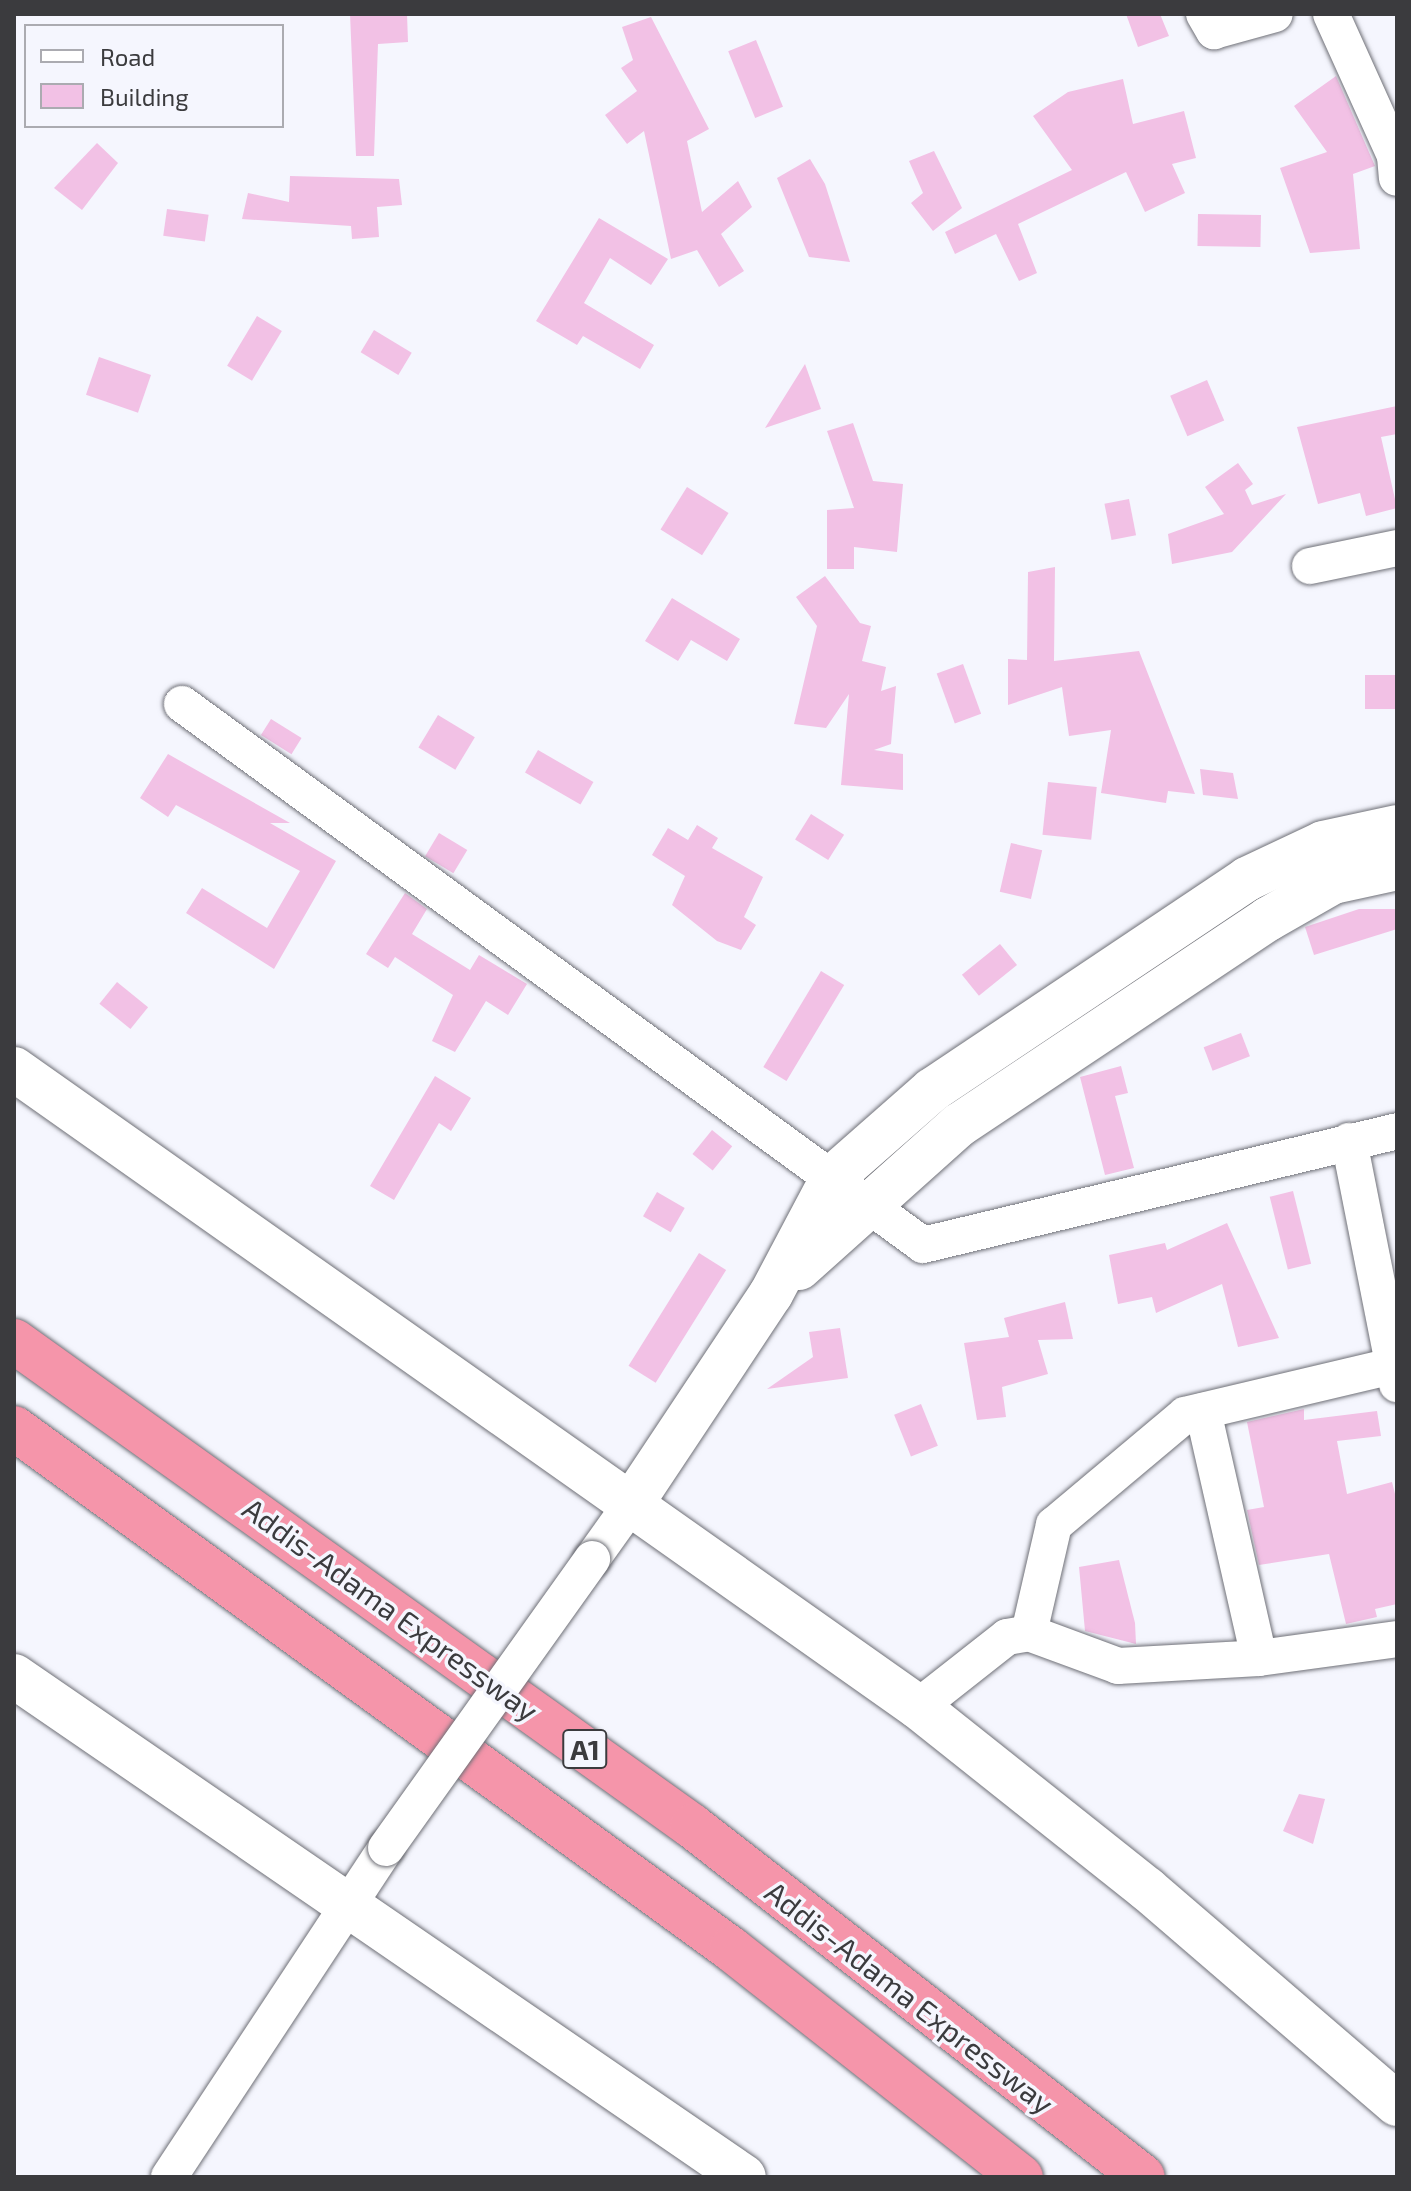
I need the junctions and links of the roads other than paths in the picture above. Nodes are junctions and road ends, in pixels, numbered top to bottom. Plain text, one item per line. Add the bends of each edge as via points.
1 (1204, 14) edge
2 (1275, 14) edge
3 (1331, 14) edge
4 (1397, 178) edge
5 (1397, 548) edge
6 (1310, 566) dead end
7 (182, 704) dead end
8 (1397, 827) edge
9 (1397, 868) edge
10 (14, 1069) edge
11 (1397, 1131) edge
12 (1349, 1141) junction
13 (833, 1177) junction
14 (865, 1205) junction
15 (771, 1294) junction
16 (14, 1341) edge
17 (1395, 1375) edge
18 (1203, 1411) junction
19 (14, 1428) edge
20 (632, 1503) junction
21 (1029, 1633) junction
22 (1397, 1639) edge
23 (1259, 1658) junction
24 (14, 1676) edge
25 (918, 1707) junction
26 (345, 1905) junction
27 (1397, 2104) edge
28 (169, 2177) edge
29 (744, 2177) edge
30 (1021, 2177) edge
31 (1143, 2177) edge

1 - 2 street via 1214,31
3 - 4 street via 1395,156
5 - 6 street
7 - 13 street
8 - 13 street via 1323,843 1247,879 932,1090
9 - 14 street via 1333,882 1268,919 959,1125
10 - 20 street
11 - 12 street
12 - 14 street via 923,1245
12 - 17 street
13 - 14 street
13 - 15 street
14 - 15 street
15 - 20 street
16 - 31 highway, Addis-Adama Expressway / A1 via 692,1826
17 - 18 street
18 - 21 street via 1185,1415 1054,1525
18 - 23 street
19 - 30 highway, A1 via 731,1949
20 - 25 street
20 - 26 street, bridge
21 - 23 street via 1118,1666
21 - 25 street via 1007,1637
22 - 23 street
24 - 26 street
25 - 27 street via 1147,1889
26 - 28 street
26 - 29 street

